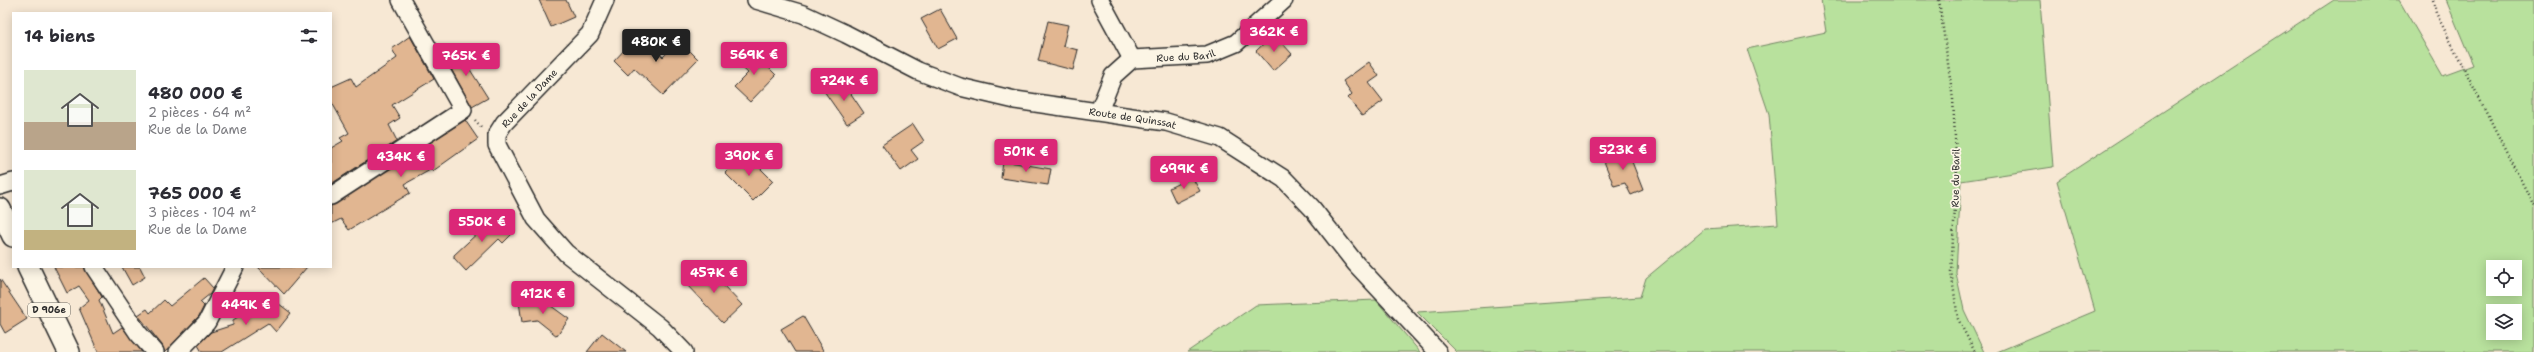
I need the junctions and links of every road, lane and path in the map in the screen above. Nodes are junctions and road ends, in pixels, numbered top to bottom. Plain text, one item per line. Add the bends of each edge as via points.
1 (401, 0) edge
2 (410, 0) edge
3 (605, 0) edge
4 (756, 0) edge
5 (1100, 0) edge
6 (1284, 0) edge
7 (1939, 0) edge
8 (2432, 0) edge
9 (413, 18) junction
10 (1132, 59) junction
11 (1099, 111) junction
12 (12, 182) edge
13 (0, 186) edge
14 (332, 195) edge
15 (2534, 206) edge
16 (0, 210) edge
17 (12, 234) edge
18 (28, 268) edge
19 (95, 268) edge
20 (234, 268) edge
21 (69, 352) edge
22 (156, 352) edge
23 (178, 352) edge
24 (684, 352) edge
25 (1438, 352) edge
26 (1975, 352) edge

1 - 9 street
2 - 9 street
3 - 24 street, Rue de la Dame via 590,34 504,123 497,134 497,145 536,219 566,253 660,327
4 - 11 street, Route de Quinssat via 803,14 918,71 960,87 1015,100
5 - 10 street
6 - 10 street, Rue du Baril via 1236,43 1208,55
7 - 26 path, Rue du Baril via 1953,98 1956,168 1951,271 1958,319
8 - 15 path via 2436,14
9 - 14 street via 463,110
10 - 11 street via 1113,76
11 - 25 street, Route de Quinssat via 1166,122 1220,138 1284,179 1312,208 1356,264
12 - 13 street
16 - 17 main road
18 - 21 main road, D 906e
19 - 22 street via 138,333
20 - 23 street via 207,322

